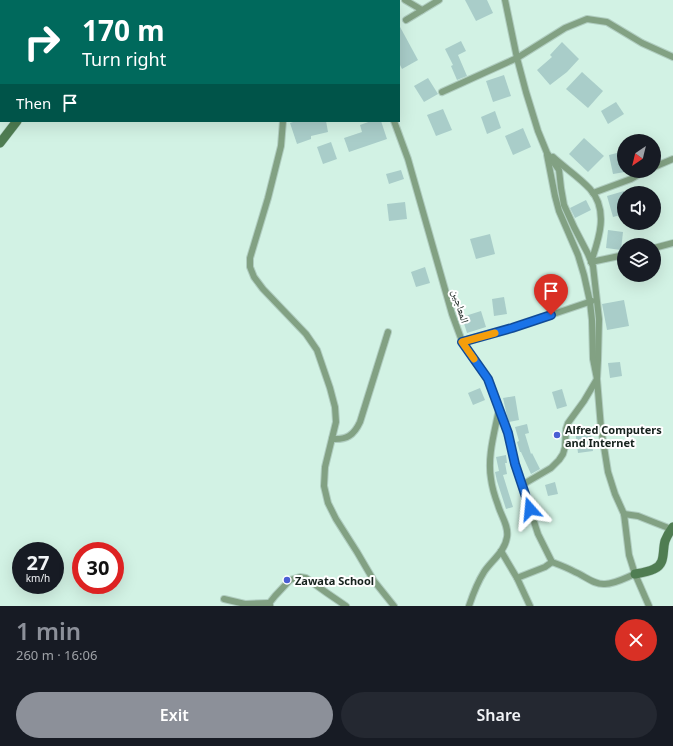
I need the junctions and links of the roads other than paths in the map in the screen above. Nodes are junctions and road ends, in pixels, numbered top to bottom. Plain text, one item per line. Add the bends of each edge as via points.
1 (405, 0) edge
2 (439, 0) edge
3 (505, 0) edge
4 (422, 10) junction
5 (406, 20) dead end
6 (673, 57) edge
7 (517, 58) junction
8 (442, 92) dead end
9 (16, 122) edge
10 (283, 122) edge
11 (394, 122) edge
12 (0, 143) edge
13 (547, 153) junction
14 (673, 159) edge
15 (661, 164) edge
16 (633, 178) edge
17 (593, 193) junction
18 (673, 243) edge
19 (661, 246) edge
20 (617, 256) edge
21 (591, 262) junction
22 (597, 300) junction
23 (590, 302) junction
24 (388, 332) dead end
25 (462, 342) junction
26 (597, 379) junction
27 (499, 409) junction
28 (332, 439) junction
29 (522, 485) junction
30 (624, 514) junction
31 (672, 528) edge
32 (501, 550) junction
33 (552, 562) junction
34 (635, 574) junction
35 (517, 578) junction
36 (224, 599) dead end
37 (269, 605) edge
38 (390, 605) edge
39 (346, 606) edge
40 (469, 606) edge
41 (530, 606) edge
42 (650, 606) edge

1 - 4 street
2 - 4 street
3 - 7 street
4 - 5 street
6 - 7 street via 642,43 607,22 587,18 565,28
7 - 8 street
7 - 13 street
9 - 12 street
10 - 28 street via 281,146 250,258 250,267 263,289 306,334 317,350 335,407 336,422
11 - 25 street, المعاجين via 408,159
13 - 17 street via 580,179
13 - 21 street via 558,170 564,205
13 - 23 street via 554,196 578,255
14 - 15 street
16 - 17 street
17 - 21 street via 600,206 601,221
18 - 19 street
20 - 21 street
21 - 22 street
22 - 23 street
22 - 26 street
23 - 25 street
23 - 26 street via 592,359
24 - 28 street via 357,430 340,440
25 - 27 street, المعاجين via 488,379
26 - 29 street via 568,423 565,447 559,460 551,468
26 - 30 street via 608,472
27 - 29 street, المعاجين
27 - 32 street via 490,462 491,478 507,530 506,541
28 - 38 street via 325,467 324,486 328,503
29 - 33 street, المعاجين via 538,534
30 - 31 street
30 - 34 street via 629,555
31 - 34 street via 665,541 660,564 653,570
32 - 35 street
32 - 40 street via 484,572
33 - 34 street via 600,584 612,583
33 - 35 street
34 - 42 street
35 - 41 street
36 - 37 street via 244,604
37 - 39 street via 290,580 300,577 306,578

